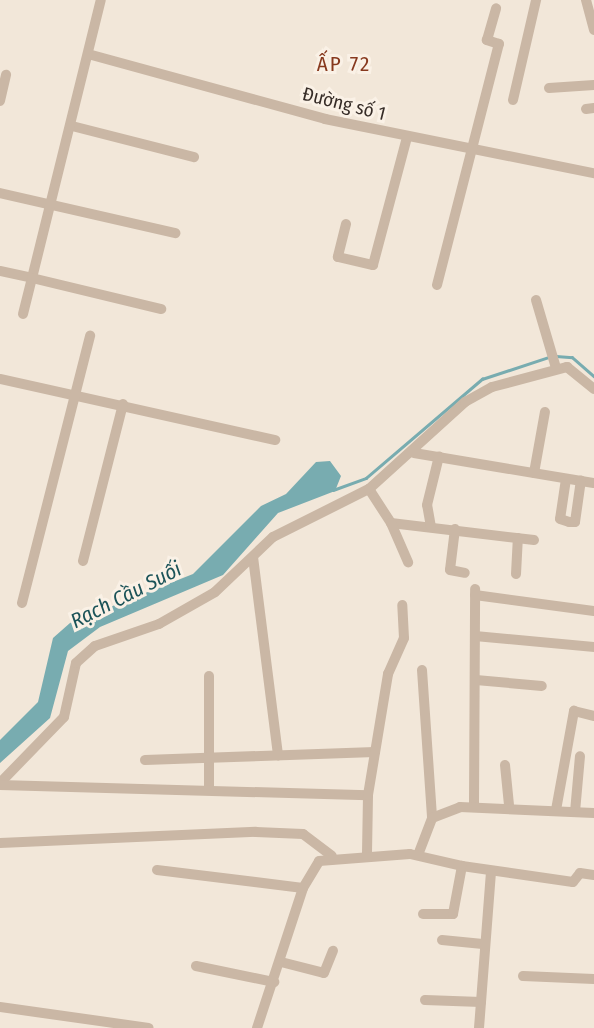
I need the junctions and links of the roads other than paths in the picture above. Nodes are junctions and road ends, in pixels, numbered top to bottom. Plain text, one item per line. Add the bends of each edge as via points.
1 (101, 0) edge
2 (536, 0) edge
3 (586, 0) edge
4 (496, 8) dead end
5 (594, 30) edge
6 (88, 54) junction
7 (6, 75) dead end
8 (594, 85) edge
9 (548, 88) dead end
10 (513, 100) dead end
11 (0, 101) edge
12 (72, 127) junction
13 (407, 137) junction
14 (471, 150) junction
15 (194, 158) dead end
16 (594, 173) edge
17 (0, 193) edge
18 (51, 205) junction
19 (345, 224) dead end
20 (175, 233) dead end
21 (0, 271) edge
22 (32, 278) junction
23 (437, 285) dead end
24 (536, 300) dead end
25 (161, 310) dead end
26 (23, 314) dead end
27 (90, 336) dead end
28 (553, 360) junction
29 (0, 379) edge
30 (594, 389) edge
31 (76, 393) junction
32 (123, 404) junction
33 (545, 412) dead end
34 (275, 440) dead end
35 (414, 453) junction
36 (439, 456) junction
37 (534, 473) junction
38 (566, 479) junction
39 (581, 481) junction
40 (594, 483) edge
41 (369, 489) junction
42 (391, 523) junction
43 (431, 527) junction
44 (455, 529) junction
45 (518, 538) junction
46 (534, 540) dead end
47 (253, 557) junction
48 (83, 561) dead end
49 (408, 562) dead end
50 (465, 573) dead end
51 (516, 574) dead end
52 (22, 603) dead end
53 (402, 605) dead end
54 (594, 611) edge
55 (475, 636) junction
56 (593, 644) edge
57 (422, 670) dead end
58 (209, 676) dead end
59 (476, 680) junction
60 (542, 686) dead end
61 (594, 716) edge
62 (375, 752) junction
63 (278, 755) junction
64 (580, 755) dead end
65 (145, 760) dead end
66 (210, 761) junction
67 (505, 765) dead end
68 (0, 784) edge
69 (209, 790) junction
70 (368, 795) junction
71 (474, 804) junction
72 (509, 805) junction
73 (556, 810) junction
74 (575, 812) junction
75 (594, 813) edge
76 (432, 818) junction
77 (0, 843) edge
78 (367, 853) junction
79 (418, 855) junction
80 (332, 856) junction
81 (462, 866) junction
82 (157, 870) dead end
83 (491, 872) junction
84 (594, 875) edge
85 (303, 888) junction
86 (423, 914) dead end
87 (442, 940) dead end
88 (483, 944) junction
89 (333, 951) dead end
90 (281, 962) junction
91 (195, 966) dead end
92 (523, 976) dead end
93 (594, 979) edge
94 (274, 982) junction
95 (425, 1000) dead end
96 (481, 1002) junction
97 (0, 1007) edge
98 (149, 1028) edge
99 (257, 1028) edge
100 (479, 1028) edge

1 - 6 street
2 - 10 street
3 - 5 street
4 - 14 street via 487,40 499,44
6 - 12 street
6 - 13 street, Đường số 1
7 - 11 street
8 - 9 street
12 - 15 street
12 - 18 street
13 - 14 street, Đường số 1
13 - 19 street via 373,265 338,257
14 - 16 street, Đường số 1
14 - 23 street
17 - 18 street
18 - 20 street
18 - 22 street
21 - 22 street
22 - 25 street
22 - 26 street
24 - 28 street
27 - 31 street
28 - 30 street via 579,371
28 - 35 street via 465,402
29 - 31 street
31 - 32 street
31 - 52 street
32 - 34 street
32 - 48 street
33 - 37 street
35 - 36 street
35 - 41 street
36 - 37 street
36 - 43 street via 427,505
37 - 38 street
38 - 39 street
38 - 39 street via 560,519 569,522 575,522
39 - 40 street
41 - 42 street
41 - 47 street via 284,531
42 - 43 street
42 - 49 street
43 - 44 street
44 - 45 street
44 - 50 street via 450,570
45 - 46 street
45 - 51 street
47 - 63 street
47 - 68 street via 191,608 106,639 84,655 72,674 64,717
53 - 62 street via 404,638 388,674
54 - 55 street via 475,592
55 - 56 street
55 - 59 street
57 - 76 street
58 - 66 street
59 - 60 street
59 - 71 street
61 - 73 street via 574,711
62 - 63 street
62 - 70 street
63 - 66 street
64 - 74 street
65 - 66 street
66 - 69 street
67 - 72 street
68 - 69 street
69 - 70 street
70 - 78 street
71 - 72 street
71 - 76 street
72 - 73 street
73 - 74 street
74 - 75 street
76 - 79 street
77 - 80 street via 256,831 303,834
78 - 79 street
78 - 80 street
79 - 81 street
80 - 85 street via 312,868
81 - 83 street
81 - 86 street via 453,914
82 - 85 street
83 - 84 street via 573,882 580,873
83 - 88 street
85 - 90 street
87 - 88 street
88 - 96 street
89 - 90 street via 324,973
90 - 94 street
91 - 94 street
92 - 93 street
94 - 99 street
95 - 96 street
96 - 100 street
97 - 98 street

